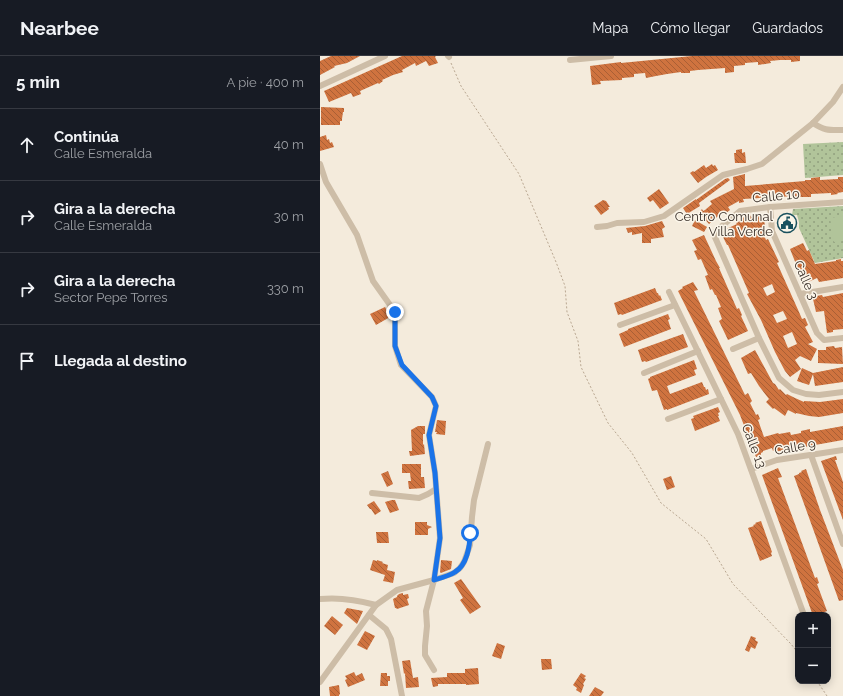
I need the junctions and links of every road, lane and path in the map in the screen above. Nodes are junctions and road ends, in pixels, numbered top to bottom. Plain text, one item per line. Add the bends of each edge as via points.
1 (385, 56) edge
2 (448, 56) edge
3 (612, 56) edge
4 (570, 60) dead end
5 (320, 86) edge
6 (843, 87) edge
7 (813, 123) junction
8 (843, 130) edge
9 (320, 164) edge
10 (843, 202) edge
11 (770, 207) junction
12 (597, 227) dead end
13 (843, 287) edge
14 (669, 292) dead end
15 (800, 294) junction
16 (675, 304) junction
17 (620, 325) dead end
18 (759, 338) junction
19 (843, 338) edge
20 (733, 350) dead end
21 (698, 351) junction
22 (644, 372) dead end
23 (843, 392) edge
24 (721, 398) junction
25 (668, 419) dead end
26 (488, 444) dead end
27 (843, 450) edge
28 (811, 455) junction
29 (751, 469) junction
30 (436, 489) junction
31 (372, 493) dead end
32 (843, 544) edge
33 (434, 580) junction
34 (320, 599) edge
35 (376, 605) junction
36 (803, 612) edge
37 (369, 615) junction
38 (795, 649) edge
39 (434, 670) dead end
40 (320, 682) edge
41 (819, 684) edge
42 (404, 696) edge
43 (827, 696) edge

1 - 5 street
2 - 38 path via 462,86 519,174 565,286 567,312 578,341 582,367 608,423 632,453 661,503 706,539 734,584
3 - 4 street
6 - 7 street
7 - 8 street via 826,130
7 - 12 street via 762,164 723,175 664,216 644,222
9 - 30 street via 326,182 357,235 373,282 395,312 395,346 402,365 432,397 436,406 429,435
10 - 11 street, Calle 10
11 - 15 street, Calle 3 via 772,231
11 - 18 street, Calle 10 via 740,211 714,235
13 - 15 street
14 - 16 street, Calle 13
15 - 19 street, Calle 3 via 817,333 824,340
16 - 17 street
16 - 21 street, Calle 13
18 - 20 street
18 - 23 street via 780,378 794,390 820,395
21 - 22 street
21 - 24 street, Calle 13
24 - 25 street
24 - 29 street, Calle 13
26 - 33 street via 474,500 468,553 460,568 454,573
27 - 28 street, Calle 9
28 - 29 street, Calle 9 via 777,460
28 - 32 street
29 - 36 street, Calle 13
30 - 31 street via 419,498
30 - 33 street via 440,538
33 - 35 street via 396,590
33 - 39 street via 426,611 424,646 425,655
34 - 35 street via 362,601
35 - 37 street
37 - 40 street
37 - 42 street via 386,629 392,639
41 - 43 path

